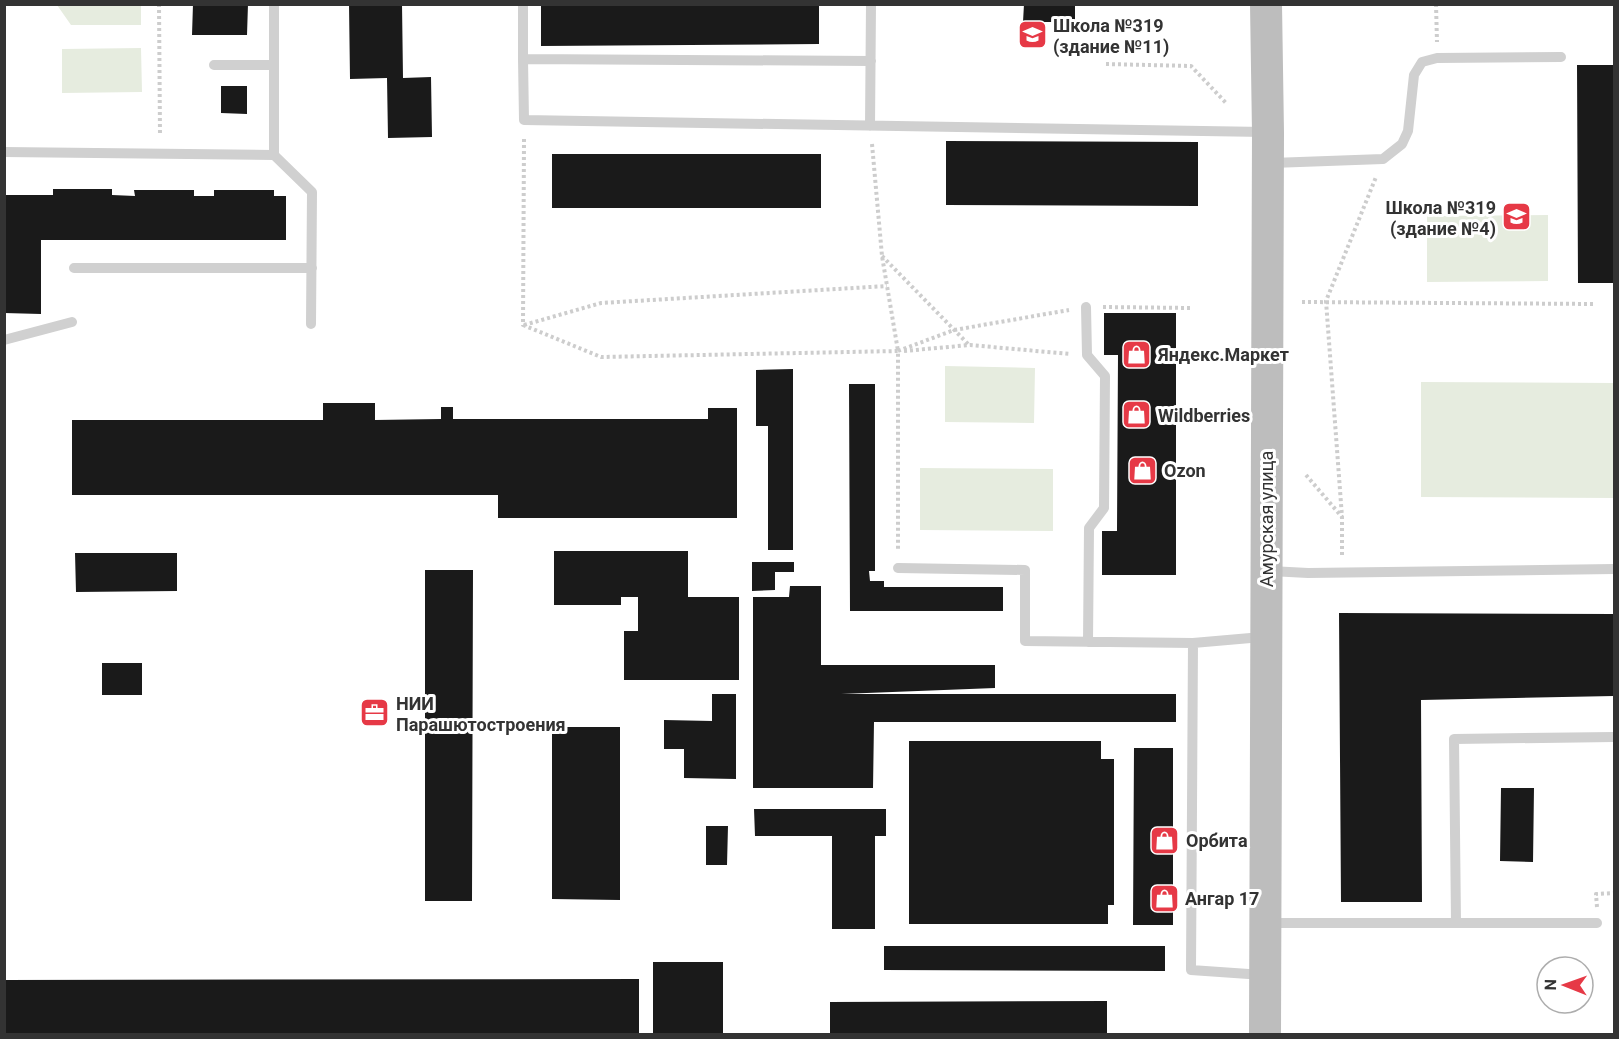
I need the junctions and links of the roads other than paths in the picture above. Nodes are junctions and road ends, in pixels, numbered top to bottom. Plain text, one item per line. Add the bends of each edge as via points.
1 (274, 4) edge
2 (523, 4) edge
3 (871, 4) edge
4 (1266, 4) edge
5 (1561, 57) dead end
6 (523, 59) junction
7 (871, 61) junction
8 (214, 65) dead end
9 (274, 65) junction
10 (870, 126) junction
11 (1268, 148) junction
12 (4, 152) edge
13 (274, 155) junction
14 (74, 268) dead end
15 (312, 268) junction
16 (1086, 307) road end
17 (72, 322) dead end
18 (311, 324) dead end
19 (4, 340) edge
20 (898, 568) road end
21 (1614, 569) edge
22 (1266, 571) junction
23 (1266, 636) junction
24 (1088, 642) junction
25 (1192, 643) junction
26 (1614, 737) edge
27 (1265, 923) junction
28 (1456, 923) junction
29 (1597, 923) dead end
30 (1264, 975) junction
31 (1264, 1035) edge

1 - 9 lane
2 - 6 lane
3 - 7 lane
4 - 11 street, Амурская улица
5 - 11 lane via 1437,58 1422,62 1414,75 1408,131 1402,144 1383,159
6 - 7 lane
6 - 10 lane via 524,120
7 - 10 lane
8 - 9 lane
9 - 13 lane
10 - 11 lane
11 - 22 street, Амурская улица
12 - 13 lane
13 - 15 lane via 312,192
14 - 15 lane
15 - 18 lane
16 - 24 lane via 1086,355 1104,376 1104,508 1089,528
17 - 19 lane
20 - 24 lane via 1026,570 1025,641
21 - 22 lane
22 - 23 street, Амурская улица
23 - 25 lane
23 - 27 street, Амурская улица
24 - 25 lane
25 - 30 lane via 1191,970
26 - 28 lane via 1454,739
27 - 28 lane
27 - 30 street, Амурская улица
28 - 29 lane
30 - 31 street, Амурская улица

